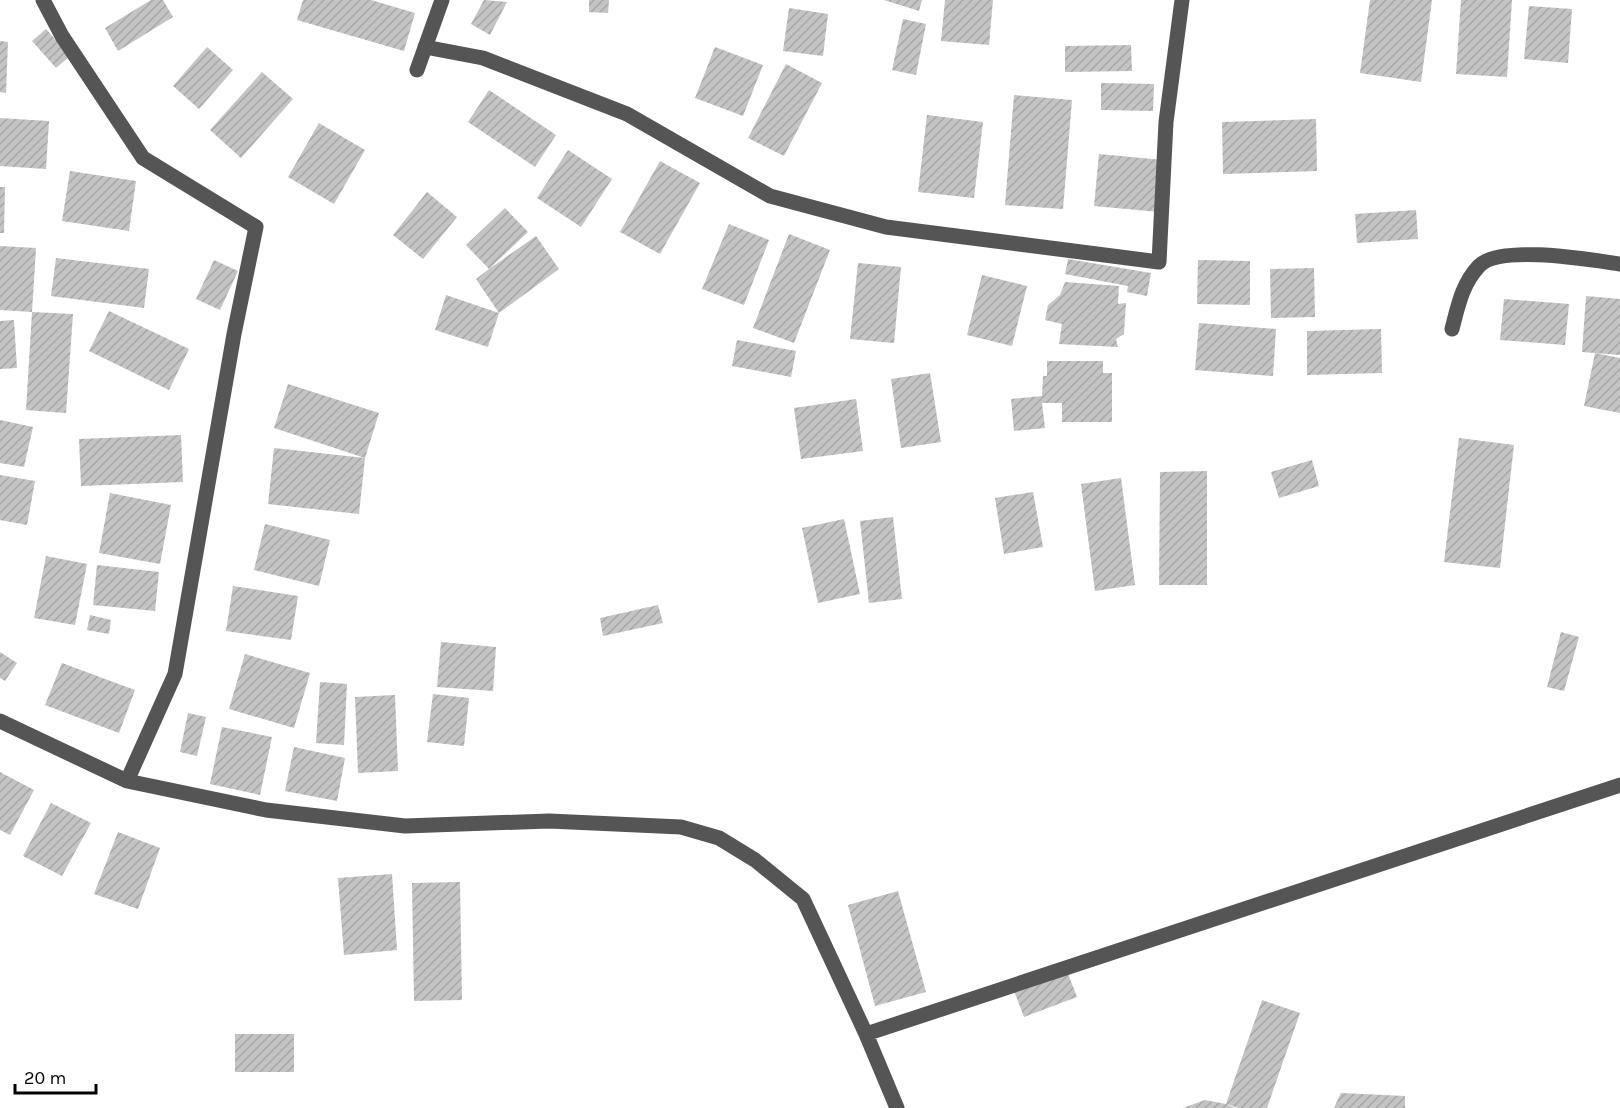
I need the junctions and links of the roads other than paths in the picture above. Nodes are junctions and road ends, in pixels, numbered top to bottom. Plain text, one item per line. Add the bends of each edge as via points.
1 (43, 0) edge
2 (442, 0) edge
3 (1182, 0) edge
4 (425, 47) junction
5 (417, 69) dead end
6 (1620, 264) edge
7 (1452, 329) dead end
8 (0, 720) edge
9 (126, 781) junction
10 (1620, 785) edge
11 (866, 1034) junction
12 (897, 1108) edge

1 - 9 street via 62,36 143,158 256,227 175,674
2 - 4 street
3 - 4 street via 1166,122 1159,262 886,227 770,196 627,114 483,58
4 - 5 street
6 - 7 street via 1550,255 1513,255 1480,264 1463,288
8 - 9 street
9 - 11 street via 266,810 405,826 549,821 681,827 719,838 803,899
10 - 11 street
11 - 12 street

